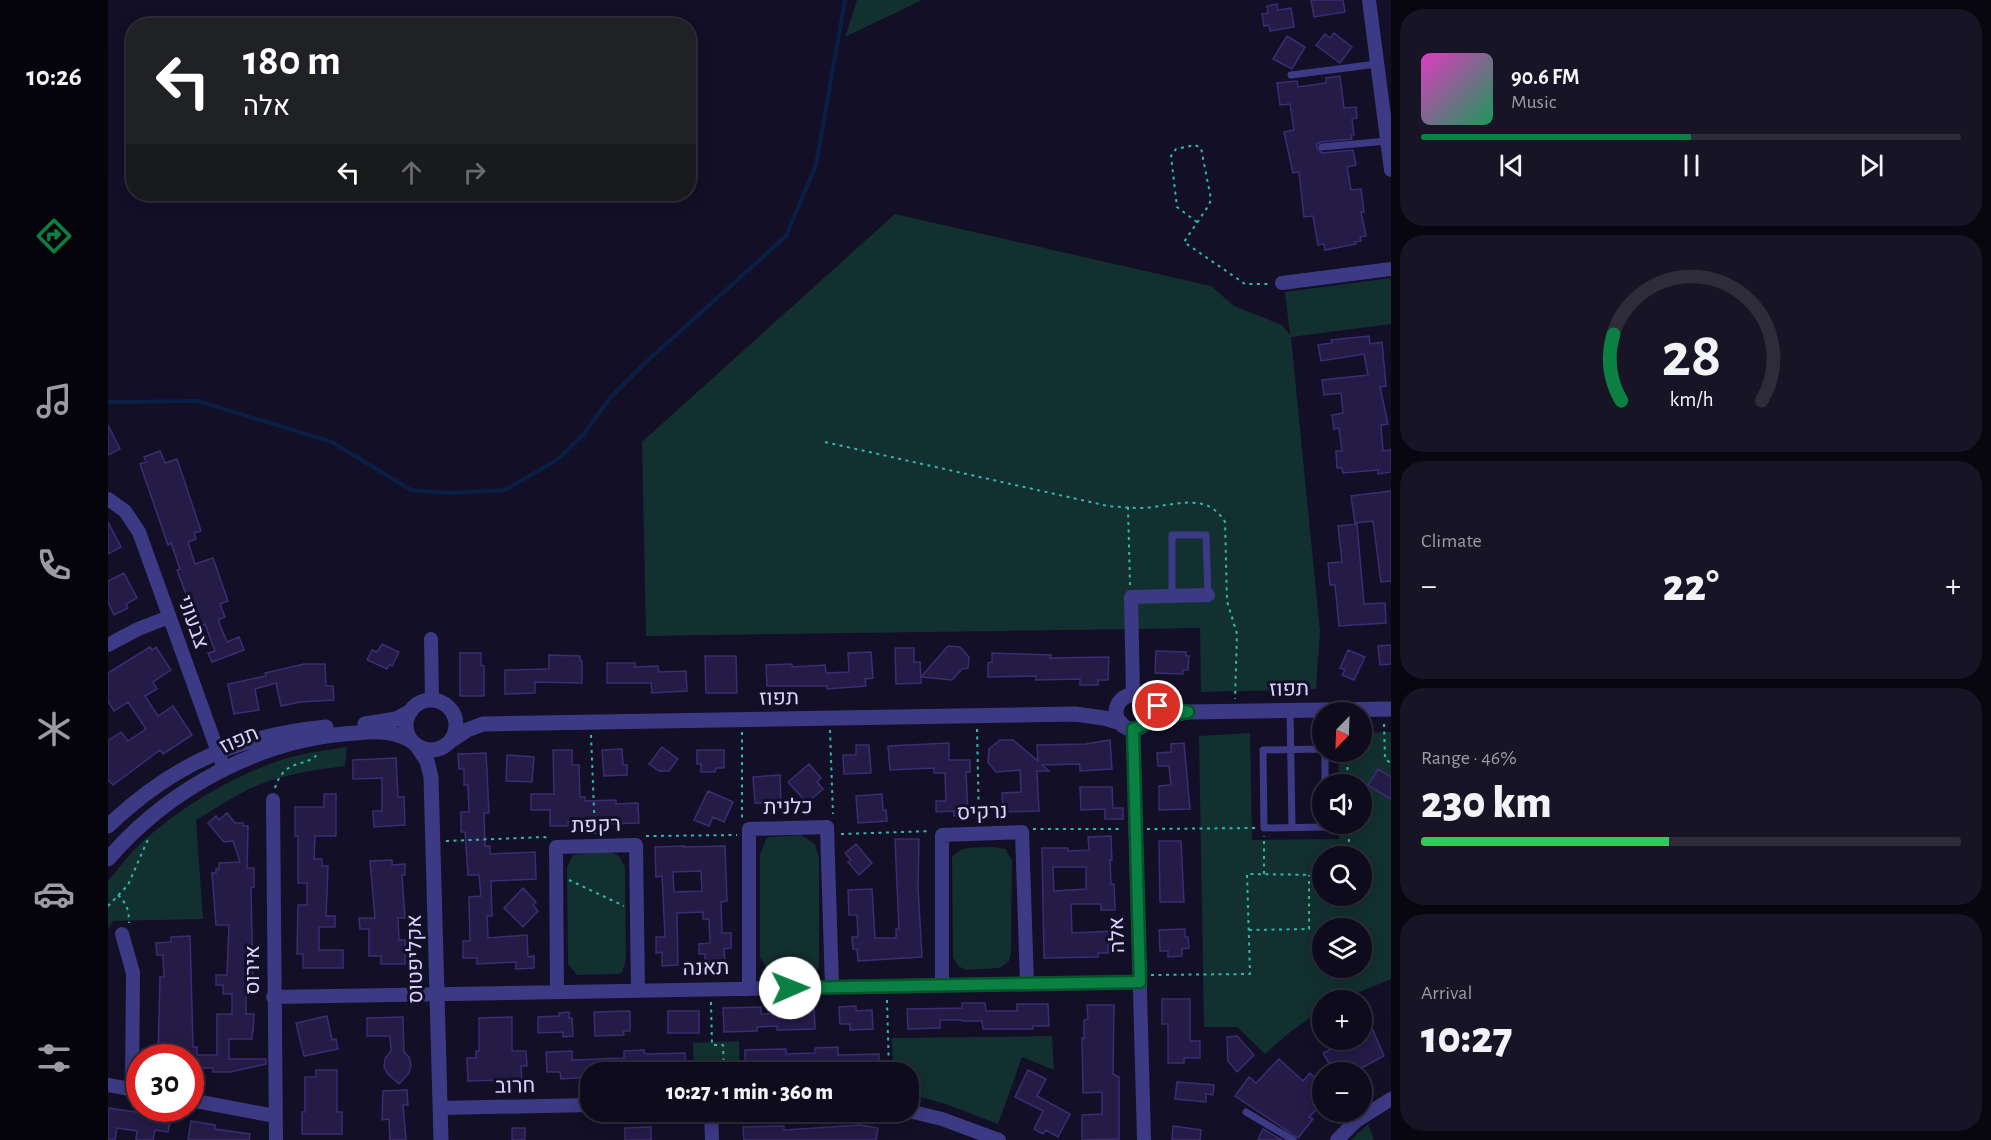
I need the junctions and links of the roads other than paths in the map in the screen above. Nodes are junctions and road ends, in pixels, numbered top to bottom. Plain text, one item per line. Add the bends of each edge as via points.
1 (1368, 0) edge
2 (1377, 64) junction
3 (1291, 75) dead end
4 (1387, 141) junction
5 (1322, 147) dead end
6 (1391, 170) edge
7 (1391, 269) edge
8 (1282, 283) road end
9 (108, 499) edge
10 (1172, 596) junction
11 (1208, 596) joint
12 (169, 617) junction
13 (431, 639) dead end
14 (108, 645) edge
15 (1139, 697) junction
16 (432, 700) junction
17 (1119, 702) junction
18 (1387, 709) edge
19 (1290, 710) junction
20 (411, 711) junction
21 (451, 711) junction
22 (1188, 712) junction
23 (1075, 714) junction
24 (483, 724) junction
25 (1134, 724) junction
26 (450, 741) junction
27 (416, 744) junction
28 (1291, 750) junction
29 (1312, 750) edge
30 (217, 752) junction
31 (224, 769) junction
32 (431, 777) junction
33 (273, 800) road end
34 (108, 826) edge
35 (1292, 827) junction
36 (1312, 827) edge
37 (108, 859) edge
38 (122, 934) dead end
39 (1140, 978) junction
40 (1027, 984) junction
41 (942, 985) junction
42 (832, 987) junction
43 (749, 989) junction
44 (638, 991) junction
45 (556, 992) junction
46 (437, 994) junction
47 (273, 997) junction
48 (135, 1044) edge
49 (108, 1085) edge
50 (126, 1088) edge
51 (1391, 1098) edge
52 (204, 1103) edge
53 (580, 1106) edge
54 (440, 1108) junction
55 (1246, 1112) dead end
56 (919, 1113) edge
57 (275, 1116) junction
58 (711, 1122) edge
59 (276, 1140) edge
60 (441, 1140) edge
61 (712, 1140) edge
62 (999, 1140) edge
63 (1144, 1140) edge
64 (1293, 1140) edge
65 (1337, 1140) edge

1 - 2 street
2 - 3 lane
2 - 4 street
4 - 5 lane
4 - 6 street
7 - 8 street
9 - 12 street, צבעוני via 125,511 139,532
10 - 11 street
10 - 11 lane via 1172,535 1206,535
10 - 15 street via 1131,597
12 - 14 street
12 - 30 street, צבעוני
13 - 16 street
15 - 17 street via 1126,696
15 - 22 street, תפוז via 1163,708
15 - 25 street via 1150,712
16 - 20 street
16 - 21 street
17 - 23 street, תפוז
17 - 25 street via 1116,712
18 - 19 street, תפוז
19 - 22 street, תפוז
19 - 28 lane
20 - 27 street via 406,725
20 - 30 street, תפוז via 375,723 269,735
21 - 24 street, תפוז
21 - 26 street via 456,725
22 - 25 street, תפוז
23 - 24 street, תפוז
23 - 25 street, תפוז
24 - 26 street, תפוז
25 - 39 street, אלה
26 - 27 street via 436,750
26 - 32 street, אקליפטוס
27 - 31 street, תפוז via 382,731 324,736 277,747
27 - 32 street, אקליפטוס
28 - 29 lane
28 - 35 lane
28 - 35 lane via 1263,750 1264,828
30 - 31 street, צבעוני
30 - 34 street, תפוז via 149,792
31 - 37 street, תפוז via 140,826
32 - 46 street, אקליפטוס
33 - 47 street, אירוס
35 - 36 lane
38 - 48 street via 133,973
39 - 40 street, תאנה
39 - 63 street, אלה
40 - 41 street, תאנה
40 - 41 street, נרקיס via 1022,832 942,835
41 - 42 street, תאנה
42 - 43 street, תאנה
42 - 43 street, כלנית via 827,831 748,832
43 - 44 street, תאנה
44 - 45 street, תאנה
44 - 45 street, רקפת via 636,845 556,847
45 - 46 street, תאנה
46 - 47 street, תאנה
46 - 54 street, אקליפטוס
47 - 57 street, אירוס
49 - 50 street
51 - 65 street via 1356,1121
52 - 57 street
53 - 54 street, חרוב
54 - 60 street, אקליפטוס
55 - 64 lane
56 - 62 street
57 - 59 street, אירוס
58 - 61 street

